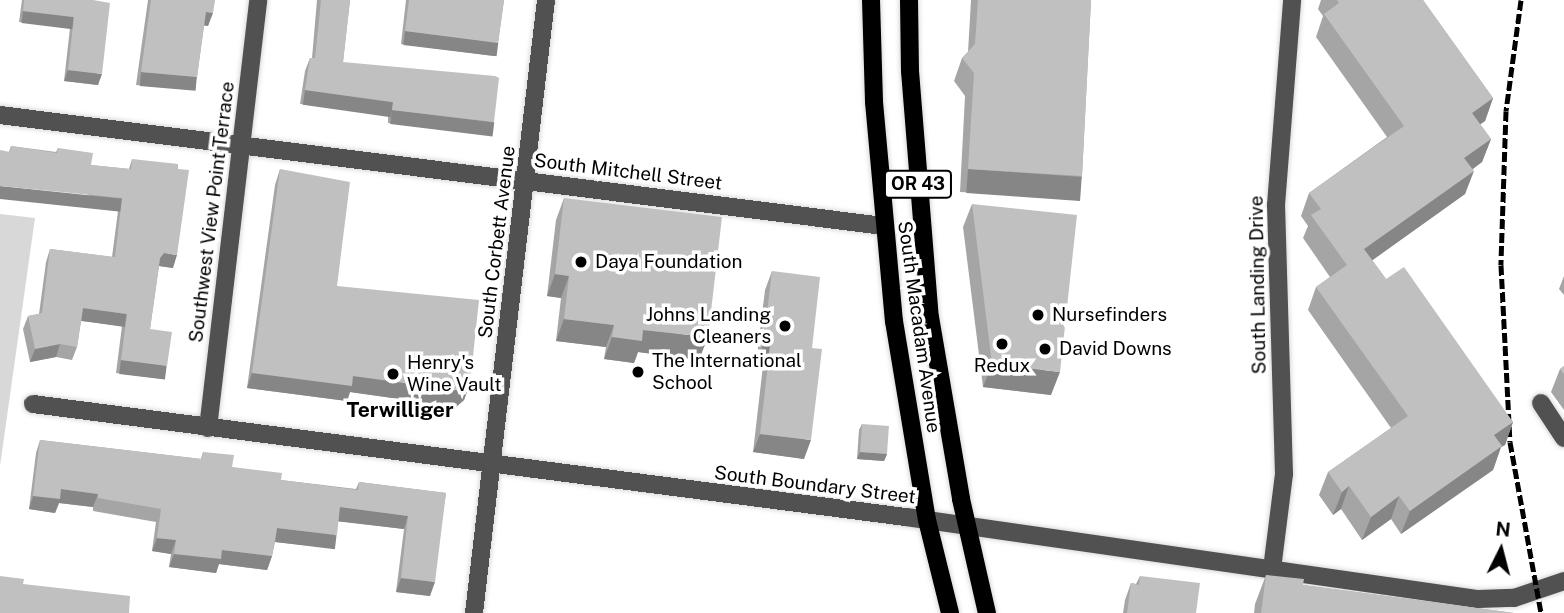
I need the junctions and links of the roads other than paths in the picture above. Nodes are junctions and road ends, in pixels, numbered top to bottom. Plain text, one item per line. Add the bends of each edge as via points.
1 (258, 0) edge
2 (546, 0) edge
3 (872, 0) edge
4 (902, 0) edge
5 (909, 0) edge
6 (1293, 0) edge
7 (910, 51) junction
8 (0, 115) edge
9 (242, 146) junction
10 (526, 180) junction
11 (883, 226) junction
12 (1541, 403) dead end
13 (33, 404) dead end
14 (208, 428) junction
15 (1564, 438) edge
16 (492, 464) junction
17 (927, 520) junction
18 (966, 526) junction
19 (1272, 569) junction
20 (1564, 581) edge
21 (474, 613) edge
22 (950, 613) edge
23 (987, 613) edge

1 - 9 street, Southwest View Point Terrace
2 - 10 street, South Corbett Avenue
3 - 11 main road, South Macadam Avenue / OR 43
4 - 7 main road
5 - 7 main road, South Macadam Avenue / OR 43
6 - 19 street, South Landing Drive via 1283,74 1276,205 1284,474
7 - 18 main road, South Macadam Avenue / OR 43 via 930,317
8 - 9 street, South Mitchell Street
9 - 10 street, South Mitchell Street
9 - 14 street, Southwest View Point Terrace
10 - 11 street, South Mitchell Street
10 - 16 street, South Corbett Avenue
11 - 17 main road, South Macadam Avenue / OR 43 via 904,396
12 - 15 street
13 - 14 street, South Boundary Street
14 - 16 street, South Boundary Street
16 - 17 street, South Boundary Street
16 - 21 street, South Corbett Avenue
17 - 18 street, South Boundary Street
17 - 22 main road, South Macadam Avenue / OR 43
18 - 19 street, South Boundary Street
18 - 23 main road, South Macadam Avenue / OR 43
19 - 20 street, South Boundary Street via 1416,591 1514,598

